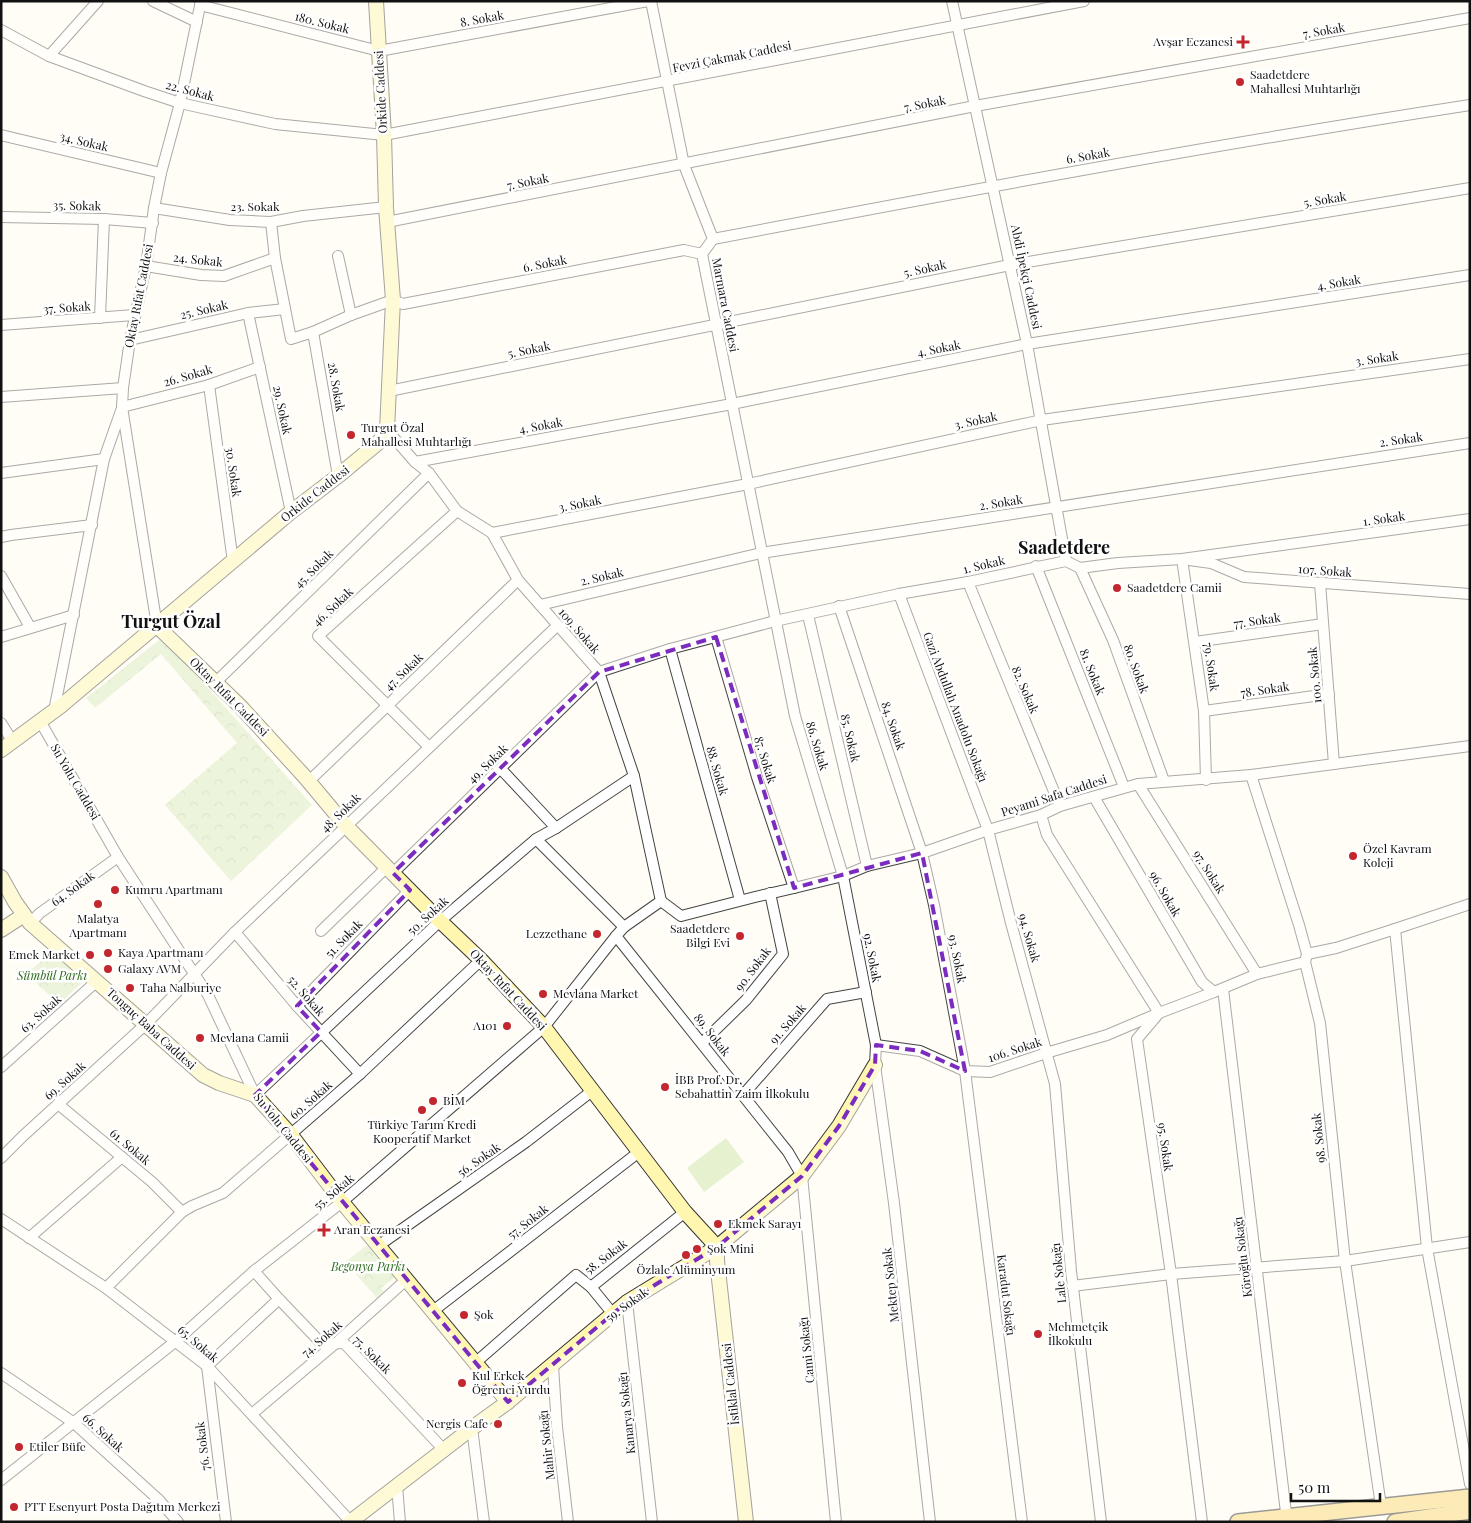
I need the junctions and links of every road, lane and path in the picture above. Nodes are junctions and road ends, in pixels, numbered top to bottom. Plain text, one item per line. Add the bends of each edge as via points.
1 (98, 1) edge
2 (153, 1) edge
3 (376, 1) edge
4 (650, 1) edge
5 (952, 1) edge
6 (1084, 1) edge
7 (201, 3) edge
8 (1470, 18) edge
9 (197, 22) junction
10 (958, 26) junction
11 (1, 30) edge
12 (379, 51) junction
13 (49, 56) junction
14 (667, 82) junction
15 (180, 103) junction
16 (1470, 105) edge
17 (975, 106) junction
18 (1, 135) edge
19 (384, 135) junction
20 (684, 165) junction
21 (161, 174) junction
22 (993, 185) junction
23 (1470, 188) edge
24 (386, 207) junction
25 (154, 208) junction
26 (1, 217) edge
27 (104, 219) junction
28 (271, 222) junction
29 (387, 222) junction
30 (153, 223) junction
31 (713, 239) junction
32 (702, 254) junction
33 (338, 256) dead end
34 (275, 258) junction
35 (1010, 265) junction
36 (146, 266) junction
37 (1470, 275) edge
38 (393, 300) junction
39 (285, 309) junction
40 (248, 313) junction
41 (134, 315) junction
42 (351, 315) junction
43 (100, 318) junction
44 (1, 325) edge
45 (716, 326) junction
46 (313, 332) junction
47 (130, 340) junction
48 (1027, 344) junction
49 (1470, 359) edge
50 (260, 367) junction
51 (209, 385) junction
52 (123, 388) junction
53 (389, 391) junction
54 (1, 397) edge
55 (732, 404) junction
56 (122, 407) junction
57 (1042, 420) junction
58 (387, 430) junction
59 (1470, 443) edge
60 (104, 459) junction
61 (415, 462) junction
62 (429, 473) junction
63 (1, 474) edge
64 (338, 476) junction
65 (748, 484) junction
66 (1056, 507) junction
67 (457, 511) junction
68 (291, 512) junction
69 (1470, 519) edge
70 (92, 525) junction
71 (492, 533) junction
72 (1, 538) edge
73 (761, 553) junction
74 (1182, 559) junction
75 (1066, 560) junction
76 (232, 562) junction
77 (1036, 566) junction
78 (1080, 568) junction
79 (1, 576) edge
80 (518, 580) junction
81 (968, 582) junction
82 (1320, 583) junction
83 (899, 594) junction
84 (1470, 594) edge
85 (540, 604) junction
86 (839, 606) junction
87 (74, 615) junction
88 (808, 615) junction
89 (775, 621) junction
90 (1323, 624) junction
91 (558, 625) junction
92 (157, 626) junction
93 (30, 627) junction
94 (1, 637) edge
95 (716, 637) junction
96 (1195, 642) junction
97 (670, 649) junction
98 (599, 672) junction
99 (216, 682) junction
100 (1329, 694) junction
101 (387, 705) junction
102 (54, 711) junction
103 (1204, 711) junction
104 (40, 721) junction
105 (1, 723) edge
106 (7, 746) edge
107 (1470, 746) edge
108 (429, 747) junction
109 (1334, 764) junction
110 (501, 769) junction
111 (1251, 775) junction
112 (634, 776) junction
113 (1206, 780) junction
114 (308, 782) junction
115 (1164, 782) junction
116 (1138, 784) junction
117 (1124, 787) junction
118 (1094, 797) junction
119 (1060, 806) junction
120 (1041, 815) junction
121 (346, 826) junction
122 (556, 828) junction
123 (988, 830) junction
124 (536, 839) junction
125 (922, 853) junction
126 (118, 857) junction
127 (868, 866) junction
128 (390, 870) junction
129 (843, 876) junction
130 (1, 878) edge
131 (794, 888) junction
132 (410, 890) junction
133 (770, 893) junction
134 (740, 900) junction
135 (661, 901) junction
136 (1470, 904) edge
137 (27, 919) junction
138 (440, 921) junction
139 (624, 927) junction
140 (1395, 929) junction
141 (1, 930) edge
142 (235, 932) junction
143 (321, 932) dead end
144 (616, 936) junction
145 (1306, 958) junction
146 (481, 960) junction
147 (193, 974) junction
148 (1257, 974) junction
149 (97, 981) junction
150 (1218, 991) junction
151 (866, 992) junction
152 (297, 1006) junction
153 (1159, 1013) junction
154 (146, 1024) junction
155 (544, 1027) junction
156 (322, 1032) junction
157 (702, 1043) junction
158 (876, 1045) junction
159 (1046, 1053) junction
160 (875, 1065) junction
161 (1, 1067) edge
162 (965, 1071) junction
163 (360, 1074) junction
164 (592, 1092) junction
165 (255, 1095) junction
166 (743, 1095) junction
167 (58, 1104) junction
168 (291, 1135) junction
169 (639, 1152) junction
170 (122, 1157) junction
171 (1, 1158) edge
172 (802, 1176) junction
173 (342, 1202) junction
174 (182, 1212) junction
175 (685, 1212) junction
176 (1, 1219) edge
177 (30, 1238) junction
178 (1470, 1242) edge
179 (378, 1246) junction
180 (717, 1247) junction
181 (1427, 1248) junction
182 (1345, 1261) junction
183 (1257, 1267) junction
184 (254, 1271) junction
185 (1171, 1274) junction
186 (406, 1280) junction
187 (591, 1286) junction
188 (1072, 1286) junction
189 (106, 1288) junction
190 (279, 1299) junction
191 (627, 1302) junction
192 (433, 1312) junction
193 (613, 1314) junction
194 (176, 1341) junction
195 (336, 1343) junction
196 (475, 1363) junction
197 (206, 1366) junction
198 (553, 1366) junction
199 (1, 1373) edge
200 (508, 1402) junction
201 (252, 1414) junction
202 (74, 1423) junction
203 (472, 1428) junction
204 (444, 1450) junction
205 (1, 1480) edge
206 (1470, 1484) edge
207 (397, 1486) junction
208 (1470, 1497) edge
209 (1381, 1506) junction
210 (1462, 1515) edge
211 (1287, 1519) edge
212 (178, 1522) edge
213 (226, 1522) edge
214 (350, 1522) edge
215 (400, 1522) edge
216 (484, 1522) edge
217 (568, 1522) edge
218 (652, 1522) edge
219 (746, 1522) edge
220 (836, 1522) edge
221 (930, 1522) edge
222 (1022, 1522) edge
223 (1101, 1522) edge
224 (1202, 1522) edge
225 (1238, 1522) edge
226 (1395, 1522) edge

1 - 13 street
2 - 9 street
3 - 12 street, Orkide Caddesi
4 - 12 street, 8. Sokak
4 - 14 street
5 - 10 street, Abdi İpekçi Caddesi
6 - 10 street, Fevzi Çakmak Caddesi
7 - 9 street, Oktay Rıfat Caddesi
7 - 12 street, 180. Sokak
8 - 17 street, 7. Sokak
9 - 15 street, Oktay Rıfat Caddesi
10 - 14 street, Fevzi Çakmak Caddesi
10 - 17 street, Abdi İpekçi Caddesi
11 - 13 street, 22. Sokak
12 - 19 street, Orkide Caddesi
13 - 15 street, 22. Sokak
14 - 19 street, Fevzi Çakmak Caddesi
14 - 20 street
15 - 19 street, 22. Sokak via 275,124
15 - 21 street, Oktay Rıfat Caddesi
16 - 22 street, 6. Sokak
17 - 20 street, 7. Sokak
17 - 22 street, Abdi İpekçi Caddesi
18 - 21 street, 34. Sokak
19 - 24 street, Orkide Caddesi
20 - 29 street, 7. Sokak
20 - 31 street
21 - 25 street, Oktay Rıfat Caddesi
22 - 31 street, 6. Sokak
22 - 35 street, Abdi İpekçi Caddesi
23 - 35 street, 5. Sokak
24 - 28 street, 23. Sokak
24 - 29 street, Orkide Caddesi
25 - 28 street, 23. Sokak via 230,220
25 - 30 street, Oktay Rıfat Caddesi
26 - 27 street, 35. Sokak
27 - 30 street, 35. Sokak
27 - 43 street
28 - 34 street
29 - 38 street, Orkide Caddesi
30 - 36 street, Oktay Rıfat Caddesi
31 - 32 street, Marmara Caddesi
32 - 38 street, 6. Sokak via 684,250 403,304
32 - 45 street, Marmara Caddesi
33 - 42 street
34 - 36 street, 24. Sokak via 224,276
34 - 39 street
35 - 45 street, 5. Sokak
35 - 48 street, Abdi İpekçi Caddesi
36 - 41 street, Oktay Rıfat Caddesi
37 - 48 street, 4. Sokak
38 - 42 street
38 - 53 street, Orkide Caddesi
39 - 40 street, 25. Sokak
39 - 46 street via 291,339
40 - 47 street, 25. Sokak
40 - 50 street, 29. Sokak
41 - 43 street, 37. Sokak
41 - 47 street, Oktay Rıfat Caddesi
42 - 46 street
43 - 44 street, 37. Sokak
45 - 53 street, 5. Sokak
45 - 55 street, Marmara Caddesi
46 - 64 street, 28. Sokak
47 - 52 street, Oktay Rıfat Caddesi
48 - 55 street, 4. Sokak
48 - 57 street, Abdi İpekçi Caddesi
49 - 57 street, 3. Sokak
50 - 51 street, 26. Sokak
50 - 68 street, 29. Sokak
51 - 56 street, 26. Sokak
51 - 76 street, 30. Sokak
52 - 54 street
52 - 56 street, Oktay Rıfat Caddesi
53 - 58 street, Orkide Caddesi
55 - 61 street, 4. Sokak
55 - 65 street, Marmara Caddesi
56 - 60 street
56 - 92 street, Oktay Rıfat Caddesi
57 - 65 street, 3. Sokak
57 - 66 street, Abdi İpekçi Caddesi
58 - 61 street, 109. Sokak
58 - 64 street, Orkide Caddesi via 379,442
59 - 66 street, 2. Sokak
60 - 63 street
60 - 70 street
61 - 62 street, 109. Sokak
62 - 67 street, 109. Sokak
62 - 99 street, 45. Sokak
64 - 68 street, Orkide Caddesi
65 - 71 street, 3. Sokak
65 - 73 street, Marmara Caddesi
66 - 73 street, 2. Sokak
66 - 75 street, Abdi İpekçi Caddesi
67 - 71 street, 109. Sokak
67 - 101 street, 46. Sokak via 318,636
68 - 76 street, Orkide Caddesi
69 - 74 street, 1. Sokak
70 - 72 street
70 - 87 street
71 - 80 street, 109. Sokak
73 - 85 street, 2. Sokak
73 - 89 street, Marmara Caddesi
74 - 78 street, 1. Sokak via 1118,562
74 - 82 street, 107. Sokak via 1211,563 1244,576
74 - 96 street, 79. Sokak
75 - 77 street, 1. Sokak
75 - 78 street
76 - 92 street, Orkide Caddesi
77 - 81 street, 1. Sokak
77 - 117 street, 81. Sokak
78 - 115 street, 80. Sokak via 1112,640
79 - 93 street
80 - 85 street, 109. Sokak
80 - 101 street, 47. Sokak
81 - 83 street, 1. Sokak
81 - 119 street, 82. Sokak
82 - 84 street, 107. Sokak
82 - 90 street, 100. Sokak
83 - 86 street, 1. Sokak
83 - 123 street, Gazi Abdullah Anadolu Sokağı
85 - 91 street, 109. Sokak
86 - 88 street, 1. Sokak
86 - 125 street, 84. Sokak
87 - 93 street
87 - 102 street
88 - 89 street, 1. Sokak
88 - 127 street, 85. Sokak
89 - 95 street, 1. Sokak
89 - 129 street, 86. Sokak via 795,716
90 - 96 street, 77. Sokak
90 - 100 street, 100. Sokak
91 - 98 street, 109. Sokak
91 - 108 street, 48. Sokak
92 - 99 street, Oktay Rıfat Caddesi
92 - 102 street, Orkide Caddesi
93 - 94 street
95 - 97 street, 1. Sokak
95 - 131 street, 87. Sokak
96 - 103 street, 79. Sokak
97 - 98 street, 1. Sokak
97 - 134 street, 88. Sokak
98 - 110 street, 49. Sokak
98 - 112 street, 109. Sokak
99 - 114 street, Oktay Rıfat Caddesi
100 - 103 street, 78. Sokak
100 - 109 street, 100. Sokak
101 - 108 street, 46. Sokak
101 - 114 street, 47. Sokak
102 - 104 street, Orkide Caddesi
103 - 113 street, 79. Sokak
104 - 106 street, Orkide Caddesi
104 - 126 street, Su Yolu Caddesi
105 - 106 street
107 - 109 street, Peyami Safa Caddesi
108 - 121 street, 48. Sokak
109 - 111 street, Peyami Safa Caddesi
110 - 122 street
110 - 128 street, 49. Sokak
111 - 113 street, Peyami Safa Caddesi
111 - 145 street, 98. Sokak via 1299,925
112 - 122 street, 50. Sokak
112 - 135 street, 109. Sokak
113 - 115 street, Peyami Safa Caddesi
114 - 121 street, Oktay Rıfat Caddesi
115 - 116 street, Peyami Safa Caddesi
116 - 117 street, Peyami Safa Caddesi
116 - 148 street, 97. Sokak
117 - 118 street, Peyami Safa Caddesi
118 - 119 street, Peyami Safa Caddesi
118 - 150 street, 96. Sokak via 1202,982
119 - 120 street, Peyami Safa Caddesi
120 - 123 street, Peyami Safa Caddesi
120 - 153 street via 1047,835
121 - 128 street, Oktay Rıfat Caddesi
121 - 142 street, 48. Sokak
122 - 124 street, 50. Sokak
123 - 125 street, Peyami Safa Caddesi
123 - 159 street, 94. Sokak
124 - 138 street, 50. Sokak
124 - 139 street
125 - 127 street, Peyami Safa Caddesi
125 - 162 street, 93. Sokak
126 - 137 street, 64. Sokak
126 - 147 street, Su Yolu Caddesi
127 - 129 street, Peyami Safa Caddesi
128 - 132 street, Oktay Rıfat Caddesi
128 - 143 street, 49. Sokak
129 - 131 street, Peyami Safa Caddesi
129 - 151 street, 92. Sokak
130 - 137 street, Tonguç Baba Caddesi
131 - 133 street, Peyami Safa Caddesi
132 - 138 street, Oktay Rıfat Caddesi
132 - 152 street, 51. Sokak
133 - 134 street, Peyami Safa Caddesi
133 - 157 street, 90. Sokak via 783,954 746,1000
134 - 135 street, Peyami Safa Caddesi via 681,916
135 - 139 street, 55. Sokak
136 - 140 street, 106. Sokak
137 - 141 street, 64. Sokak
137 - 149 street, Tonguç Baba Caddesi
138 - 146 street, Oktay Rıfat Caddesi
138 - 156 street, 50. Sokak
139 - 144 street, 55. Sokak
140 - 145 street, 106. Sokak
140 - 181 street
142 - 147 street, 48. Sokak
142 - 152 street, 52. Sokak
144 - 155 street, 55. Sokak
144 - 157 street, 89. Sokak
145 - 148 street, 106. Sokak
145 - 182 street, 98. Sokak via 1320,1023
146 - 155 street, Oktay Rıfat Caddesi
146 - 163 street, 60. Sokak
147 - 154 street, 48. Sokak
147 - 165 street, Su Yolu Caddesi via 208,995
148 - 150 street, 106. Sokak
149 - 154 street, Tonguç Baba Caddesi
149 - 161 street, 63. Sokak
150 - 153 street, 106. Sokak
150 - 183 street, Köroğlu Sokağı
151 - 158 street, 92. Sokak
151 - 166 street, 91. Sokak via 827,999
152 - 156 street, 52. Sokak
153 - 159 street, 106. Sokak via 1107,1035
153 - 185 street, 95. Sokak via 1137,1039
154 - 165 street, Tonguç Baba Caddesi via 203,1075
154 - 167 street, 69. Sokak
155 - 164 street, Oktay Rıfat Caddesi
155 - 173 street, 55. Sokak
156 - 163 street, 52. Sokak
156 - 165 street, 50. Sokak
157 - 166 street, 89. Sokak
158 - 160 street, Mektep Sokak
158 - 162 street, 106. Sokak via 920,1050
159 - 162 street, 106. Sokak via 990,1072
159 - 188 street, Lale Sokağı via 1055,1084
160 - 172 street, 59. Sokak via 839,1126
160 - 221 street, Mektep Sokak
162 - 222 street, Karadut Sokağı
163 - 168 street, 60. Sokak
164 - 169 street, Oktay Rıfat Caddesi
164 - 179 street, 56. Sokak
165 - 168 street, Su Yolu Caddesi
166 - 172 street, 89. Sokak via 788,1152
167 - 170 street, 61. Sokak
167 - 171 street, 69. Sokak
168 - 173 street, Su Yolu Caddesi
168 - 174 street, 60. Sokak via 223,1193
169 - 175 street, Oktay Rıfat Caddesi
169 - 192 street, 57. Sokak
170 - 174 street, 61. Sokak
170 - 177 street
172 - 180 street, 59. Sokak
172 - 220 street, Cami Sokağı
173 - 179 street, Su Yolu Caddesi
173 - 184 street, 55. Sokak
174 - 189 street, 60. Sokak
175 - 180 street, Oktay Rıfat Caddesi
175 - 187 street, 58. Sokak
176 - 177 street, 65. Sokak
177 - 189 street, 65. Sokak
178 - 181 street
179 - 186 street, Su Yolu Caddesi
180 - 191 street, 59. Sokak
180 - 219 street, İstiklal Caddesi
181 - 182 street
181 - 206 street
182 - 183 street
182 - 209 street, 98. Sokak
183 - 185 street
183 - 211 street, Köroğlu Sokağı
184 - 190 street, 75. Sokak
184 - 194 street, 55. Sokak
185 - 188 street
185 - 224 street, 95. Sokak
186 - 192 street, Su Yolu Caddesi
186 - 195 street, 74. Sokak
187 - 193 street
187 - 196 street, 58. Sokak via 576,1275
188 - 223 street, Lale Sokağı
189 - 194 street, 65. Sokak
190 - 195 street, 75. Sokak via 322,1344
190 - 197 street
191 - 193 street, 59. Sokak
191 - 218 street, Kanarya Sokağı
192 - 196 street, Su Yolu Caddesi
193 - 198 street, 59. Sokak
194 - 197 street, 65. Sokak
194 - 202 street, 55. Sokak
195 - 201 street, 74. Sokak
195 - 204 street, 75. Sokak via 344,1343
196 - 200 street, Su Yolu Caddesi
197 - 201 street, 65. Sokak
197 - 213 street, 76. Sokak
198 - 200 street, 59. Sokak
198 - 217 street, Mahir Sokağı
199 - 202 street, 66. Sokak
200 - 203 street, 59. Sokak
201 - 214 street, 65. Sokak
202 - 205 street, 55. Sokak
202 - 212 street, 66. Sokak via 159,1500
203 - 204 street, 59. Sokak
203 - 216 street
204 - 207 street, 59. Sokak
207 - 214 street, 59. Sokak
207 - 215 street
208 - 209 main road
209 - 211 main road
210 - 226 main road
211 - 225 main road

